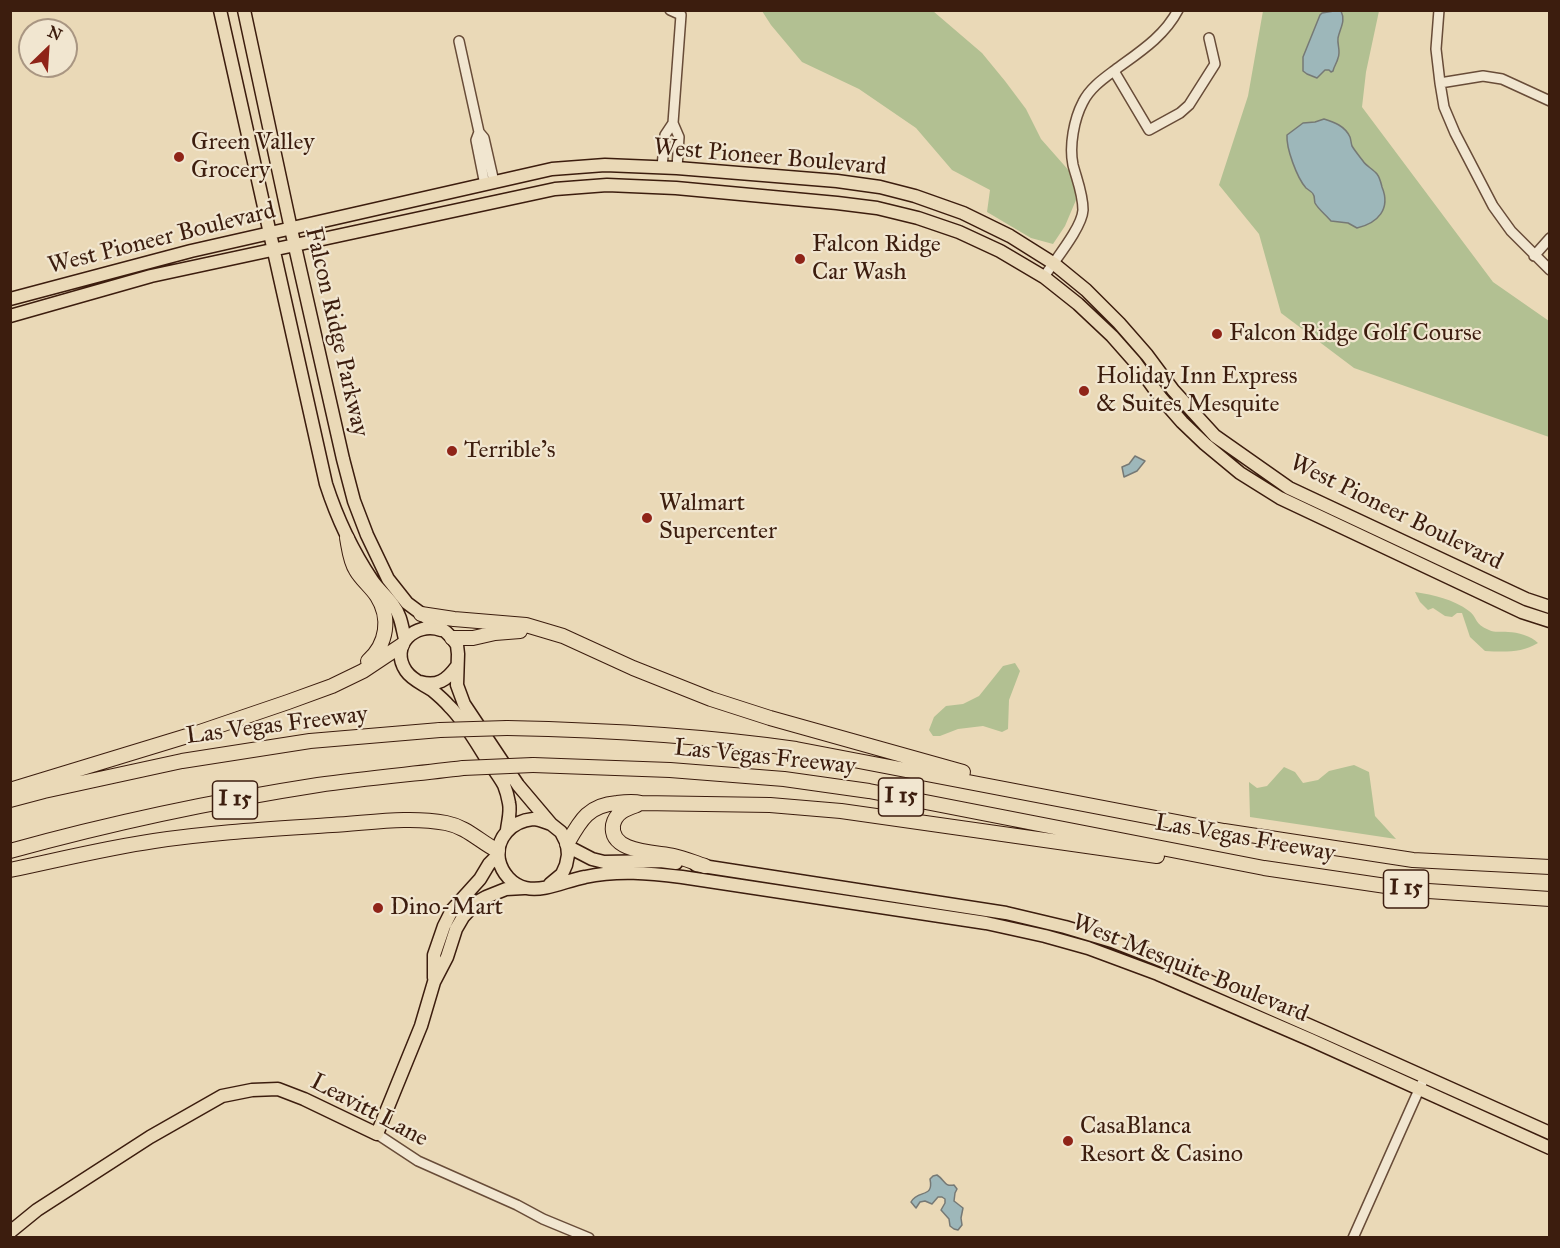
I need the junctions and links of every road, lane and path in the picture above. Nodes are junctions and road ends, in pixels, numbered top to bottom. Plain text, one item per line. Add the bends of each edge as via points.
1 (220, 10) edge
2 (244, 10) edge
3 (670, 10) edge
4 (1178, 10) edge
5 (1439, 10) edge
6 (1209, 38) dead end
7 (459, 41) dead end
8 (1114, 71) junction
9 (1440, 83) junction
10 (1550, 101) edge
11 (673, 123) junction
12 (662, 167) junction
13 (677, 168) junction
14 (490, 183) junction
15 (660, 187) junction
16 (676, 188) junction
17 (291, 229) junction
18 (271, 234) junction
19 (1550, 238) edge
20 (295, 245) junction
21 (274, 249) junction
22 (1534, 256) junction
23 (159, 260) junction
24 (1053, 263) junction
25 (1550, 270) edge
26 (1044, 277) junction
27 (131, 282) junction
28 (10, 299) edge
29 (10, 316) edge
30 (347, 538) junction
31 (1550, 607) edge
32 (421, 614) junction
33 (1550, 621) edge
34 (537, 628) junction
35 (449, 635) junction
36 (404, 642) junction
37 (457, 666) junction
38 (419, 682) junction
39 (332, 686) junction
40 (10, 790) edge
41 (1057, 799) junction
42 (10, 800) edge
43 (641, 803) junction
44 (551, 824) junction
45 (501, 843) junction
46 (567, 845) junction
47 (10, 851) edge
48 (705, 866) junction
49 (1550, 867) edge
50 (1264, 868) junction
51 (10, 870) edge
52 (546, 886) junction
53 (525, 888) junction
54 (1550, 899) edge
55 (434, 982) junction
56 (1329, 1034) junction
57 (1311, 1040) junction
58 (1424, 1077) junction
59 (1419, 1089) junction
60 (1550, 1133) edge
61 (377, 1134) junction
62 (1550, 1148) edge
63 (10, 1232) edge
64 (589, 1238) edge
65 (1353, 1238) edge

1 - 18 main road, Falcon Ridge Parkway
2 - 17 main road, Falcon Ridge Parkway
3 - 11 street via 681,15
4 - 8 street via 1154,41
5 - 9 street via 1436,49
6 - 8 street via 1215,64 1189,105 1149,130
7 - 14 street via 479,132 484,138
8 - 24 street via 1083,101 1073,130 1072,162 1083,212
9 - 10 street via 1483,76 1502,79
9 - 22 street via 1455,134 1493,206
11 - 12 street via 666,135
11 - 13 street via 678,137
12 - 13 main road, West Pioneer Boulevard
12 - 14 main road, West Pioneer Boulevard via 605,165 552,169
12 - 15 main road
13 - 16 main road
13 - 24 main road, West Pioneer Boulevard via 837,181 892,190 963,213
14 - 17 main road, West Pioneer Boulevard
15 - 16 main road, West Pioneer Boulevard
15 - 20 main road, West Pioneer Boulevard via 607,185 555,189
16 - 26 main road, West Pioneer Boulevard via 877,208 959,232
17 - 18 main road, West Pioneer Boulevard
17 - 20 main road, Falcon Ridge Parkway
18 - 21 main road, Falcon Ridge Parkway
18 - 23 main road, West Pioneer Boulevard
19 - 22 street
20 - 21 main road, West Pioneer Boulevard
20 - 32 main road, Falcon Ridge Parkway via 354,501 388,579
21 - 27 main road, West Pioneer Boulevard
21 - 30 main road, Falcon Ridge Parkway via 323,472
22 - 25 street
23 - 27 main road via 157,268
23 - 28 main road, West Pioneer Boulevard
24 - 26 street
24 - 31 main road, West Pioneer Boulevard via 1119,323 1215,436 1288,488 1526,600
26 - 33 main road, West Pioneer Boulevard via 1112,336 1182,422 1240,473 1280,498 1522,612
27 - 29 main road, West Pioneer Boulevard
30 - 36 main road, Falcon Ridge Parkway via 373,582 393,604 401,619
30 - 39 highway via 356,570 385,613 386,627 374,656
32 - 34 highway
32 - 35 main road, Falcon Ridge Parkway
34 - 35 highway via 473,638
34 - 41 highway via 711,699
35 - 36 main road via 423,628
35 - 37 main road via 457,645
36 - 38 main road, Falcon Ridge Parkway via 402,662
36 - 39 highway via 363,671
37 - 38 main road via 443,681
37 - 44 main road via 457,685 464,704 518,785
38 - 45 main road, Falcon Ridge Parkway via 451,708 504,785 510,816
39 - 40 highway via 197,733
41 - 42 highway, Las Vegas Freeway / I 15, bridge via 737,740 507,728 310,741 182,761
41 - 49 highway, Las Vegas Freeway / I 15 via 1224,831 1413,860
43 - 46 highway via 598,807 580,821
43 - 48 highway via 627,808 615,819 614,835 618,842
43 - 50 highway via 770,805 841,811
44 - 45 main road via 536,819 520,821
44 - 46 main road via 561,832
45 - 51 highway via 489,847 468,831 446,823 406,821 188,836
45 - 53 main road, Falcon Ridge Parkway via 500,866 506,876
45 - 55 main road via 480,879 452,910 444,926 434,955
46 - 48 main road, West Mesquite Boulevard via 604,862 660,861
46 - 52 main road via 562,874
47 - 50 highway, Las Vegas Freeway / I 15, bridge via 185,809 319,785 463,768 533,765 670,770 848,788
48 - 56 main road, West Mesquite Boulevard via 1005,913 1065,927 1153,957
50 - 54 highway, Las Vegas Freeway / I 15 via 1413,890
52 - 53 main road
52 - 57 main road, West Mesquite Boulevard via 615,872 639,872 1014,928 1119,959
53 - 55 main road via 494,893 468,910
55 - 61 main road via 422,1026
56 - 57 main road
56 - 58 main road, West Mesquite Boulevard
57 - 59 main road, West Mesquite Boulevard
58 - 59 street
58 - 60 main road, West Mesquite Boulevard
59 - 62 main road, West Mesquite Boulevard
59 - 65 street
61 - 63 main road, Leavitt Lane via 278,1089 222,1096 150,1137 37,1210
61 - 64 street, Leavitt Lane via 418,1161

